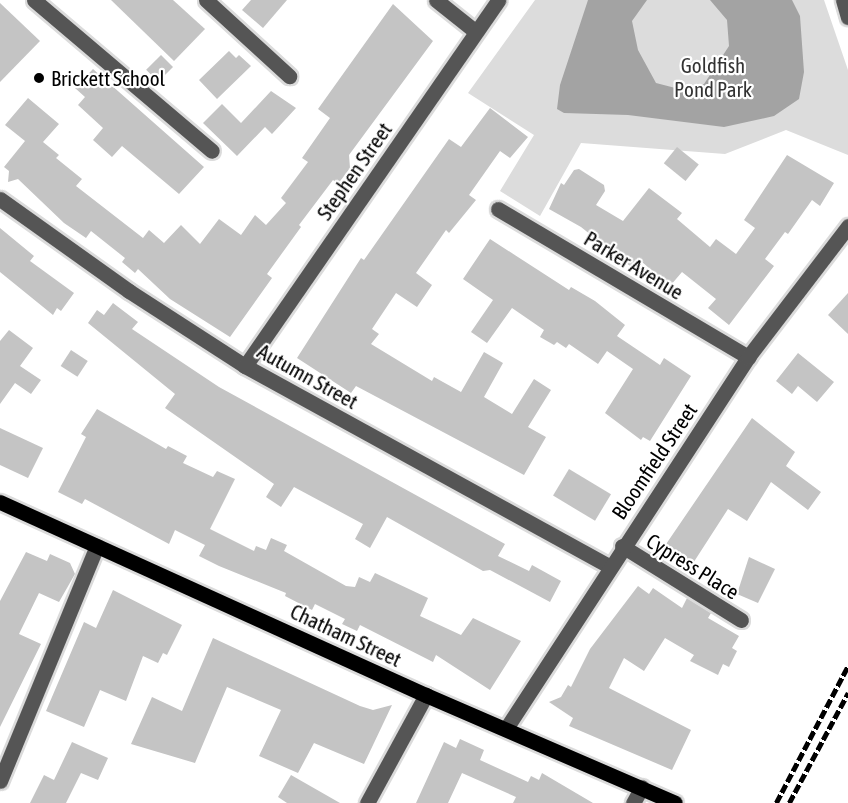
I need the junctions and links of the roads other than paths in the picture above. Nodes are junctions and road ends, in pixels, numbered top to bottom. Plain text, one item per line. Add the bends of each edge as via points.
1 (34, 0) edge
2 (206, 0) edge
3 (436, 0) edge
4 (498, 0) edge
5 (843, 0) edge
6 (848, 17) edge
7 (476, 31) junction
8 (289, 76) dead end
9 (212, 151) dead end
10 (0, 199) edge
11 (498, 209) dead end
12 (848, 226) edge
13 (748, 357) junction
14 (244, 366) junction
15 (0, 502) edge
16 (98, 546) junction
17 (622, 546) junction
18 (609, 566) junction
19 (741, 620) dead end
20 (426, 695) junction
21 (507, 727) junction
22 (0, 781) edge
23 (642, 787) junction
24 (367, 803) edge
25 (633, 803) edge
26 (675, 803) edge

1 - 9 street
2 - 8 street
3 - 7 street
4 - 7 street, Stephen Street
5 - 6 street
7 - 14 street, Stephen Street
10 - 14 street, Autumn Street via 129,291
11 - 13 street, Parker Avenue
12 - 13 street, Bloomfield Street
13 - 17 street, Bloomfield Street
14 - 18 street, Autumn Street
15 - 16 main road, Chatham Street
16 - 20 main road, Chatham Street
16 - 22 street
17 - 18 street, Bloomfield Street
17 - 19 street, Cypress Place
18 - 21 street, Bloomfield Street
20 - 21 main road, Chatham Street
20 - 24 street
21 - 23 main road, Chatham Street
23 - 25 street
23 - 26 main road, Chatham Street

